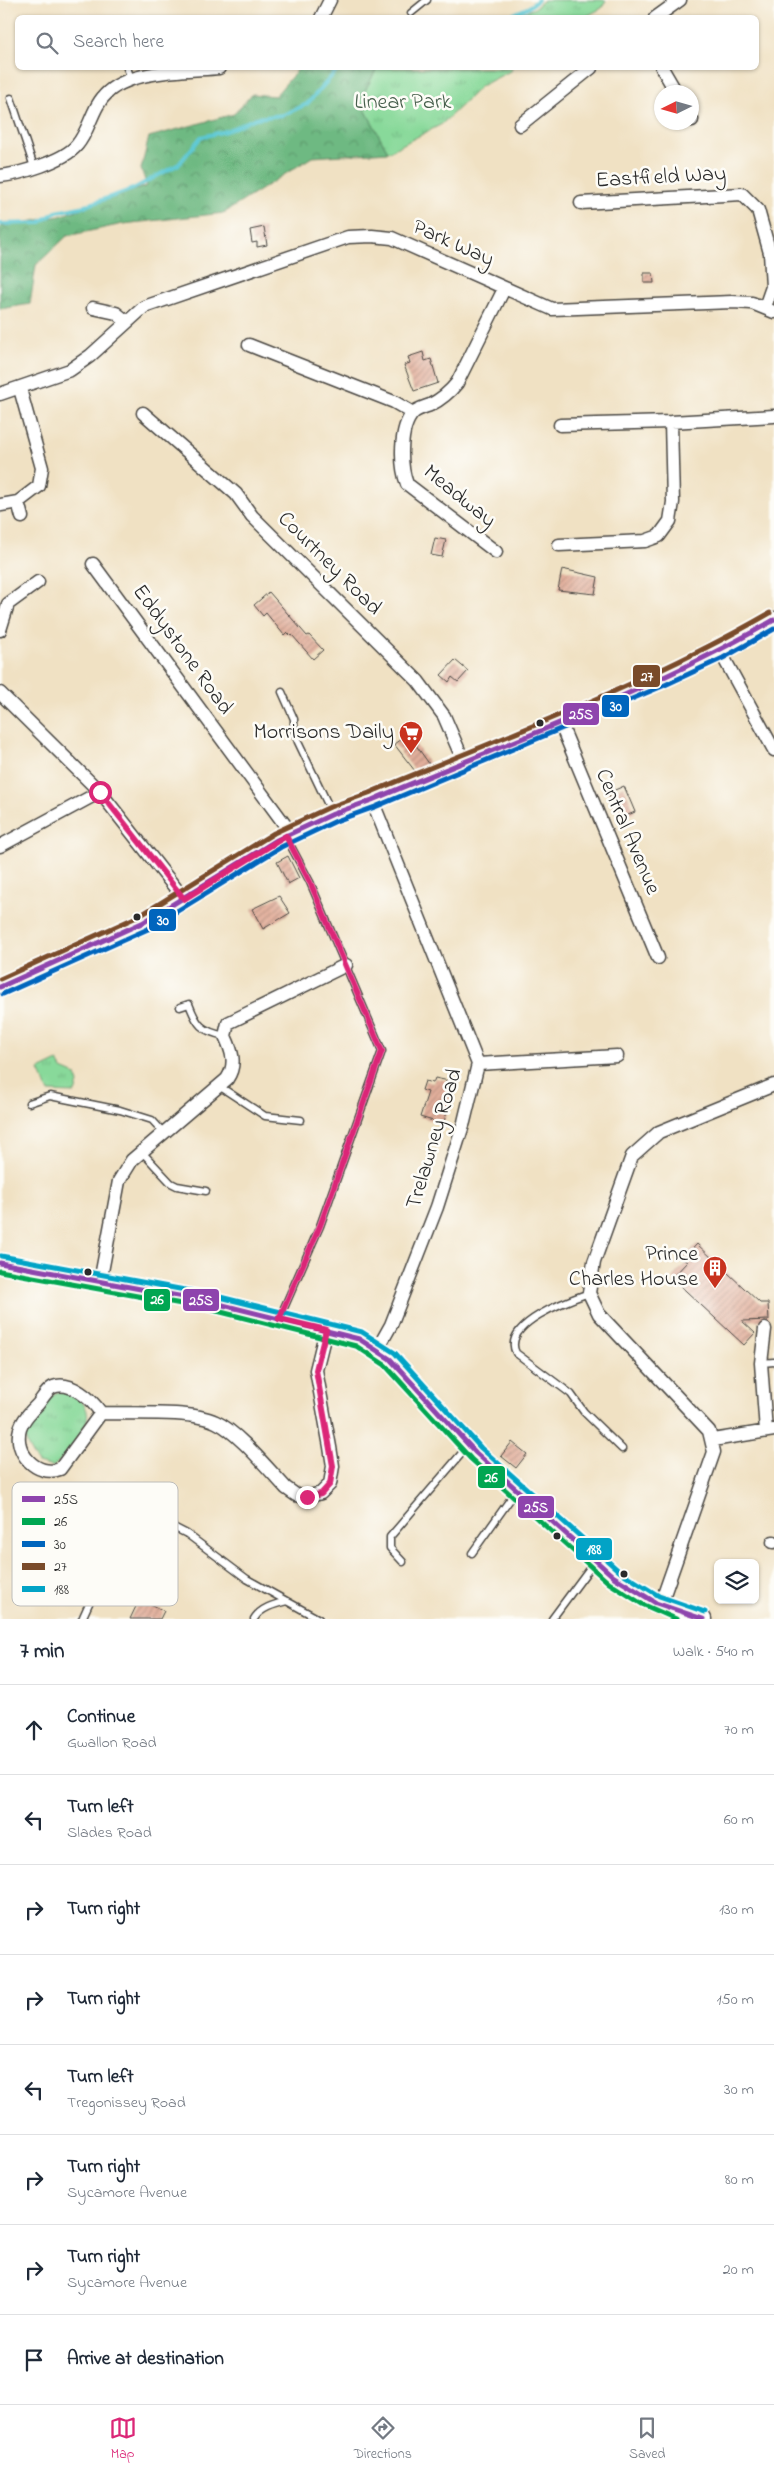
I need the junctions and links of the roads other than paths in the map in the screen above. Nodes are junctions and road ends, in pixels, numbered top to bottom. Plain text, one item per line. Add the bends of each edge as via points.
1 (330, 0) edge
2 (427, 0) edge
3 (680, 0) edge
4 (411, 13) dead end
5 (323, 15) edge
6 (659, 15) edge
7 (183, 70) edge
8 (588, 70) edge
9 (663, 70) edge
10 (129, 73) edge
11 (672, 85) edge
12 (11, 98) dead end
13 (520, 125) dead end
14 (34, 167) junction
15 (0, 176) edge
16 (581, 203) dead end
17 (504, 289) junction
18 (94, 308) dead end
19 (769, 309) edge
20 (127, 322) junction
21 (249, 345) dead end
22 (20, 389) junction
23 (0, 394) edge
24 (143, 413) dead end
25 (413, 413) junction
26 (774, 416) edge
27 (671, 422) junction
28 (560, 425) dead end
29 (18, 502) junction
30 (1, 505) edge
31 (22, 517) dead end
32 (559, 545) dead end
33 (496, 552) dead end
34 (93, 564) dead end
35 (38, 582) dead end
36 (774, 620) edge
37 (1, 624) edge
38 (720, 651) junction
39 (282, 692) dead end
40 (0, 693) edge
41 (559, 720) junction
42 (774, 750) edge
43 (464, 760) junction
44 (100, 792) junction
45 (372, 800) junction
46 (333, 814) junction
47 (288, 834) junction
48 (0, 846) edge
49 (184, 899) junction
50 (658, 958) dead end
51 (346, 965) junction
52 (0, 987) edge
53 (180, 1007) dead end
54 (224, 1036) junction
55 (616, 1056) dead end
56 (478, 1064) junction
57 (774, 1085) edge
58 (219, 1086) junction
59 (29, 1103) dead end
60 (301, 1120) dead end
61 (164, 1133) junction
62 (142, 1152) junction
63 (206, 1191) dead end
64 (0, 1263) edge
65 (100, 1282) junction
66 (589, 1293) junction
67 (279, 1319) junction
68 (765, 1329) dead end
69 (326, 1330) junction
70 (377, 1350) junction
71 (768, 1362) edge
72 (101, 1412) junction
73 (770, 1430) edge
74 (713, 1440) junction
75 (468, 1446) junction
76 (622, 1449) dead end
77 (518, 1489) junction
78 (178, 1529) edge
79 (472, 1553) dead end
80 (596, 1560) junction
81 (404, 1562) dead end
82 (287, 1601) junction
83 (88, 1606) edge
84 (660, 1606) junction
85 (82, 1619) edge
86 (254, 1619) edge
87 (318, 1619) edge
88 (552, 1619) edge
89 (703, 1619) edge

1 - 5 street
2 - 4 lane
3 - 6 street
7 - 10 street
8 - 13 street
9 - 11 street
10 - 14 street via 107,92 78,145 60,158
12 - 14 lane
14 - 15 street
16 - 19 street, Eastfield Way via 742,194 758,210 770,252 772,287
17 - 19 street, Park Way via 552,309 732,302
17 - 20 street, Park Way via 392,238 348,237 144,306
17 - 25 street via 457,384 446,396
18 - 20 street via 116,313
20 - 22 street, Park Way via 70,370
21 - 25 street via 394,402
22 - 23 street, Park Way
22 - 29 street via 42,468 39,486
24 - 43 street, Courtney Road via 236,494 252,516 418,681 444,716
25 - 33 street, Meadway via 407,424 401,455 407,484
26 - 27 street
27 - 28 street
27 - 32 street via 673,502 670,521 659,536 645,541
29 - 30 street
29 - 31 street
34 - 47 street, Eddystone Road
35 - 37 street via 8,604
36 - 38 street
38 - 41 street
38 - 42 street
39 - 46 lane via 294,719 298,742
40 - 44 street
41 - 43 street
41 - 50 street, Central Avenue
43 - 45 street
44 - 48 street
44 - 49 street
45 - 46 street
45 - 56 street, Trelawney Road
46 - 47 street
47 - 49 street
47 - 51 lane
49 - 52 street via 98,944
51 - 54 street via 228,1023
51 - 67 lane via 382,1051 320,1226
53 - 54 lane via 189,1004 196,1023 209,1033
54 - 58 street via 231,1048 233,1070
55 - 56 street
56 - 70 street, Trelawney Road via 464,1122 437,1207 391,1325
57 - 66 street via 658,1132 632,1156 594,1262
58 - 60 lane via 265,1116
58 - 61 street
59 - 61 lane via 50,1096 114,1109 152,1120
61 - 62 street
62 - 63 lane via 172,1183
62 - 65 street via 132,1160 119,1181
64 - 65 street
65 - 67 street via 211,1302
66 - 74 street via 599,1314 710,1431
66 - 76 lane via 552,1307 527,1324 514,1337 512,1344 516,1353 571,1394 584,1412
67 - 69 street
68 - 71 street
69 - 70 street via 359,1339
69 - 72 street via 316,1370 333,1466 330,1484 321,1494 296,1495 235,1435 217,1422 194,1416
70 - 75 street via 404,1372
71 - 73 street
72 - 72 street via 73,1388 51,1388 20,1429 22,1449 38,1469 46,1472 60,1468
73 - 74 street
74 - 84 street via 714,1452
75 - 77 street
75 - 81 lane via 390,1537 390,1548
77 - 79 lane
77 - 80 street
78 - 82 lane via 247,1579
80 - 84 street via 638,1594
80 - 88 lane
82 - 86 lane via 274,1604
82 - 87 lane
83 - 85 lane
84 - 89 street

